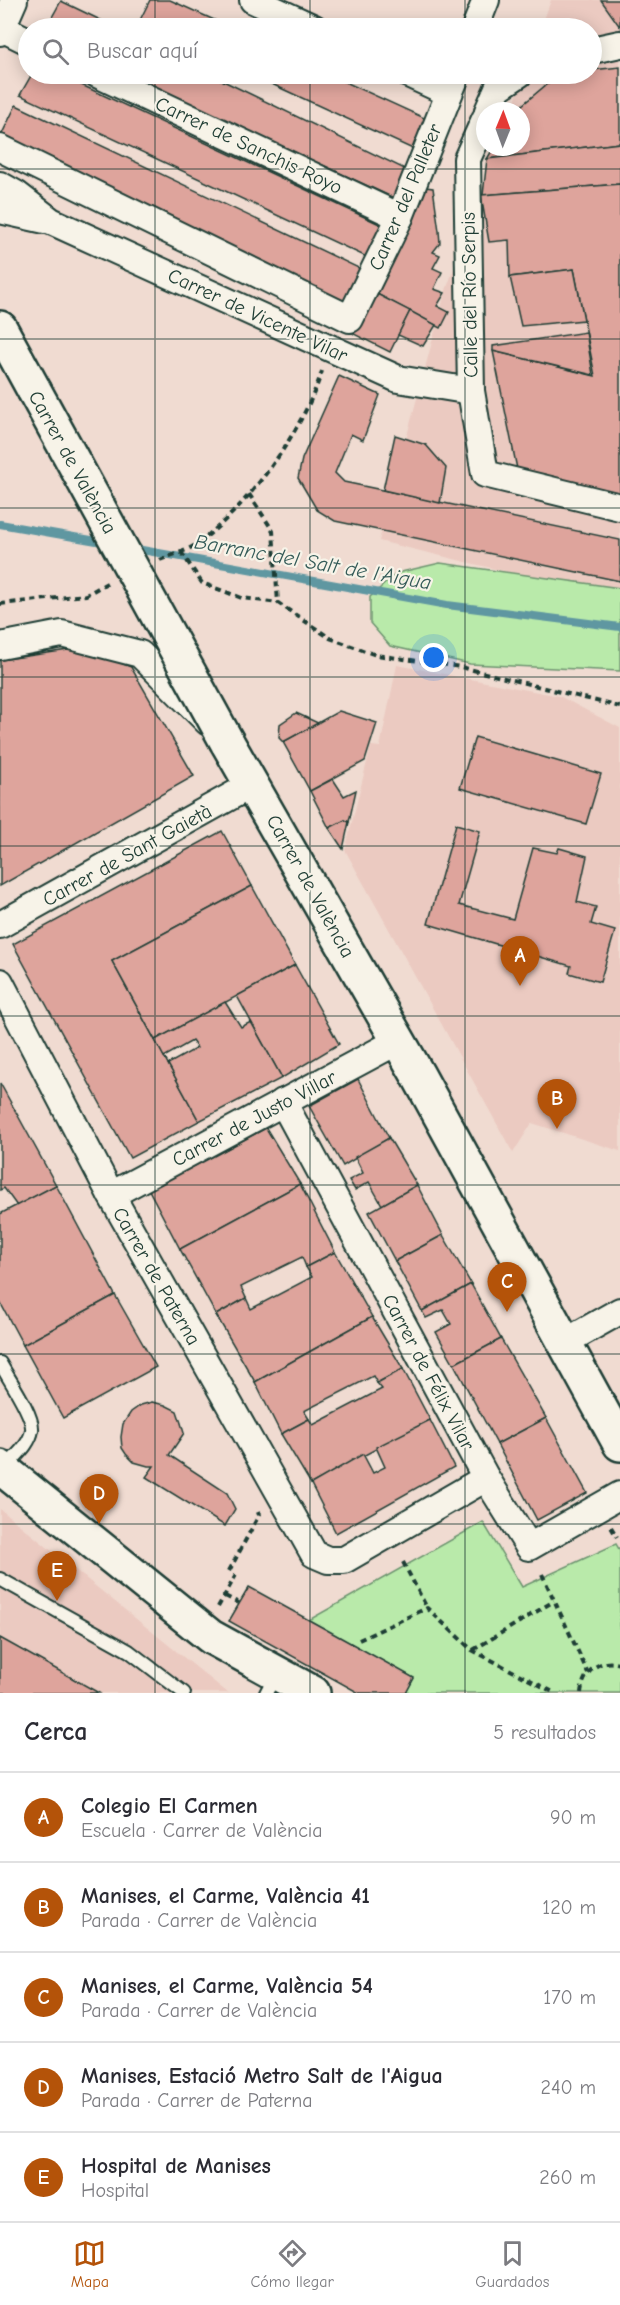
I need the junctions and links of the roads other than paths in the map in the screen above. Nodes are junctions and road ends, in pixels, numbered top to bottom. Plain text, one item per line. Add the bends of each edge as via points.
1 (14, 0) edge
2 (254, 0) edge
3 (486, 0) edge
4 (293, 18) edge
5 (479, 18) edge
6 (1, 30) edge
7 (18, 37) edge
8 (620, 44) edge
9 (602, 48) edge
10 (118, 84) edge
11 (453, 84) edge
12 (504, 84) edge
13 (492, 102) edge
14 (476, 139) edge
15 (0, 148) edge
16 (0, 185) edge
17 (3, 214) edge
18 (400, 217) junction
19 (51, 221) junction
20 (350, 319) joint
21 (0, 328) edge
22 (471, 391) junction
23 (620, 507) edge
24 (0, 646) edge
25 (227, 742) junction
26 (253, 784) junction
27 (0, 925) edge
28 (0, 982) edge
29 (398, 1041) junction
30 (283, 1102) junction
31 (111, 1195) junction
32 (620, 1311) edge
33 (565, 1342) junction
34 (0, 1364) edge
35 (620, 1444) edge
36 (2, 1468) edge
37 (486, 1478) junction
38 (620, 1495) edge
39 (0, 1579) edge
40 (271, 1683) edge
41 (184, 1693) edge
42 (313, 1693) edge

1 - 6 street
2 - 4 street
3 - 5 street
6 - 7 street
8 - 9 street
10 - 18 street, Carrer de Sanchis Royo
11 - 18 street, Carrer del Palleter
12 - 13 street
14 - 22 street, Calle del Río Serpis via 467,159
15 - 20 street, Carrer de Vicente Vilar
16 - 19 street, Carrer de Vicente Vilar
17 - 19 street, Carrer de Vicente Vilar
18 - 20 street, Carrer del Palleter
19 - 22 street, Carrer de Vicente Vilar via 398,379
21 - 25 main road, Carrer de València, bridge
22 - 23 street, Calle del Río Serpis via 485,474
24 - 25 street via 62,634 140,654
25 - 26 main road, Carrer de València
26 - 27 street, Carrer de Sant Gaietà
26 - 29 main road, Carrer de València
28 - 31 street, Carrer de Paterna
29 - 30 street, Carrer de Justo Villar
29 - 33 main road, Carrer de València
30 - 31 street, Carrer de Justo Villar
30 - 37 street, Carrer de Félix Vilar
31 - 37 street, Carrer de Paterna via 314,1554 328,1560 344,1560
32 - 33 street
33 - 35 main road, Carrer de València
34 - 36 lane via 30,1416 32,1429 27,1442
36 - 40 main road
37 - 38 street, Carrer de Félix Vilar via 529,1547
39 - 41 lane via 129,1651
40 - 42 main road

